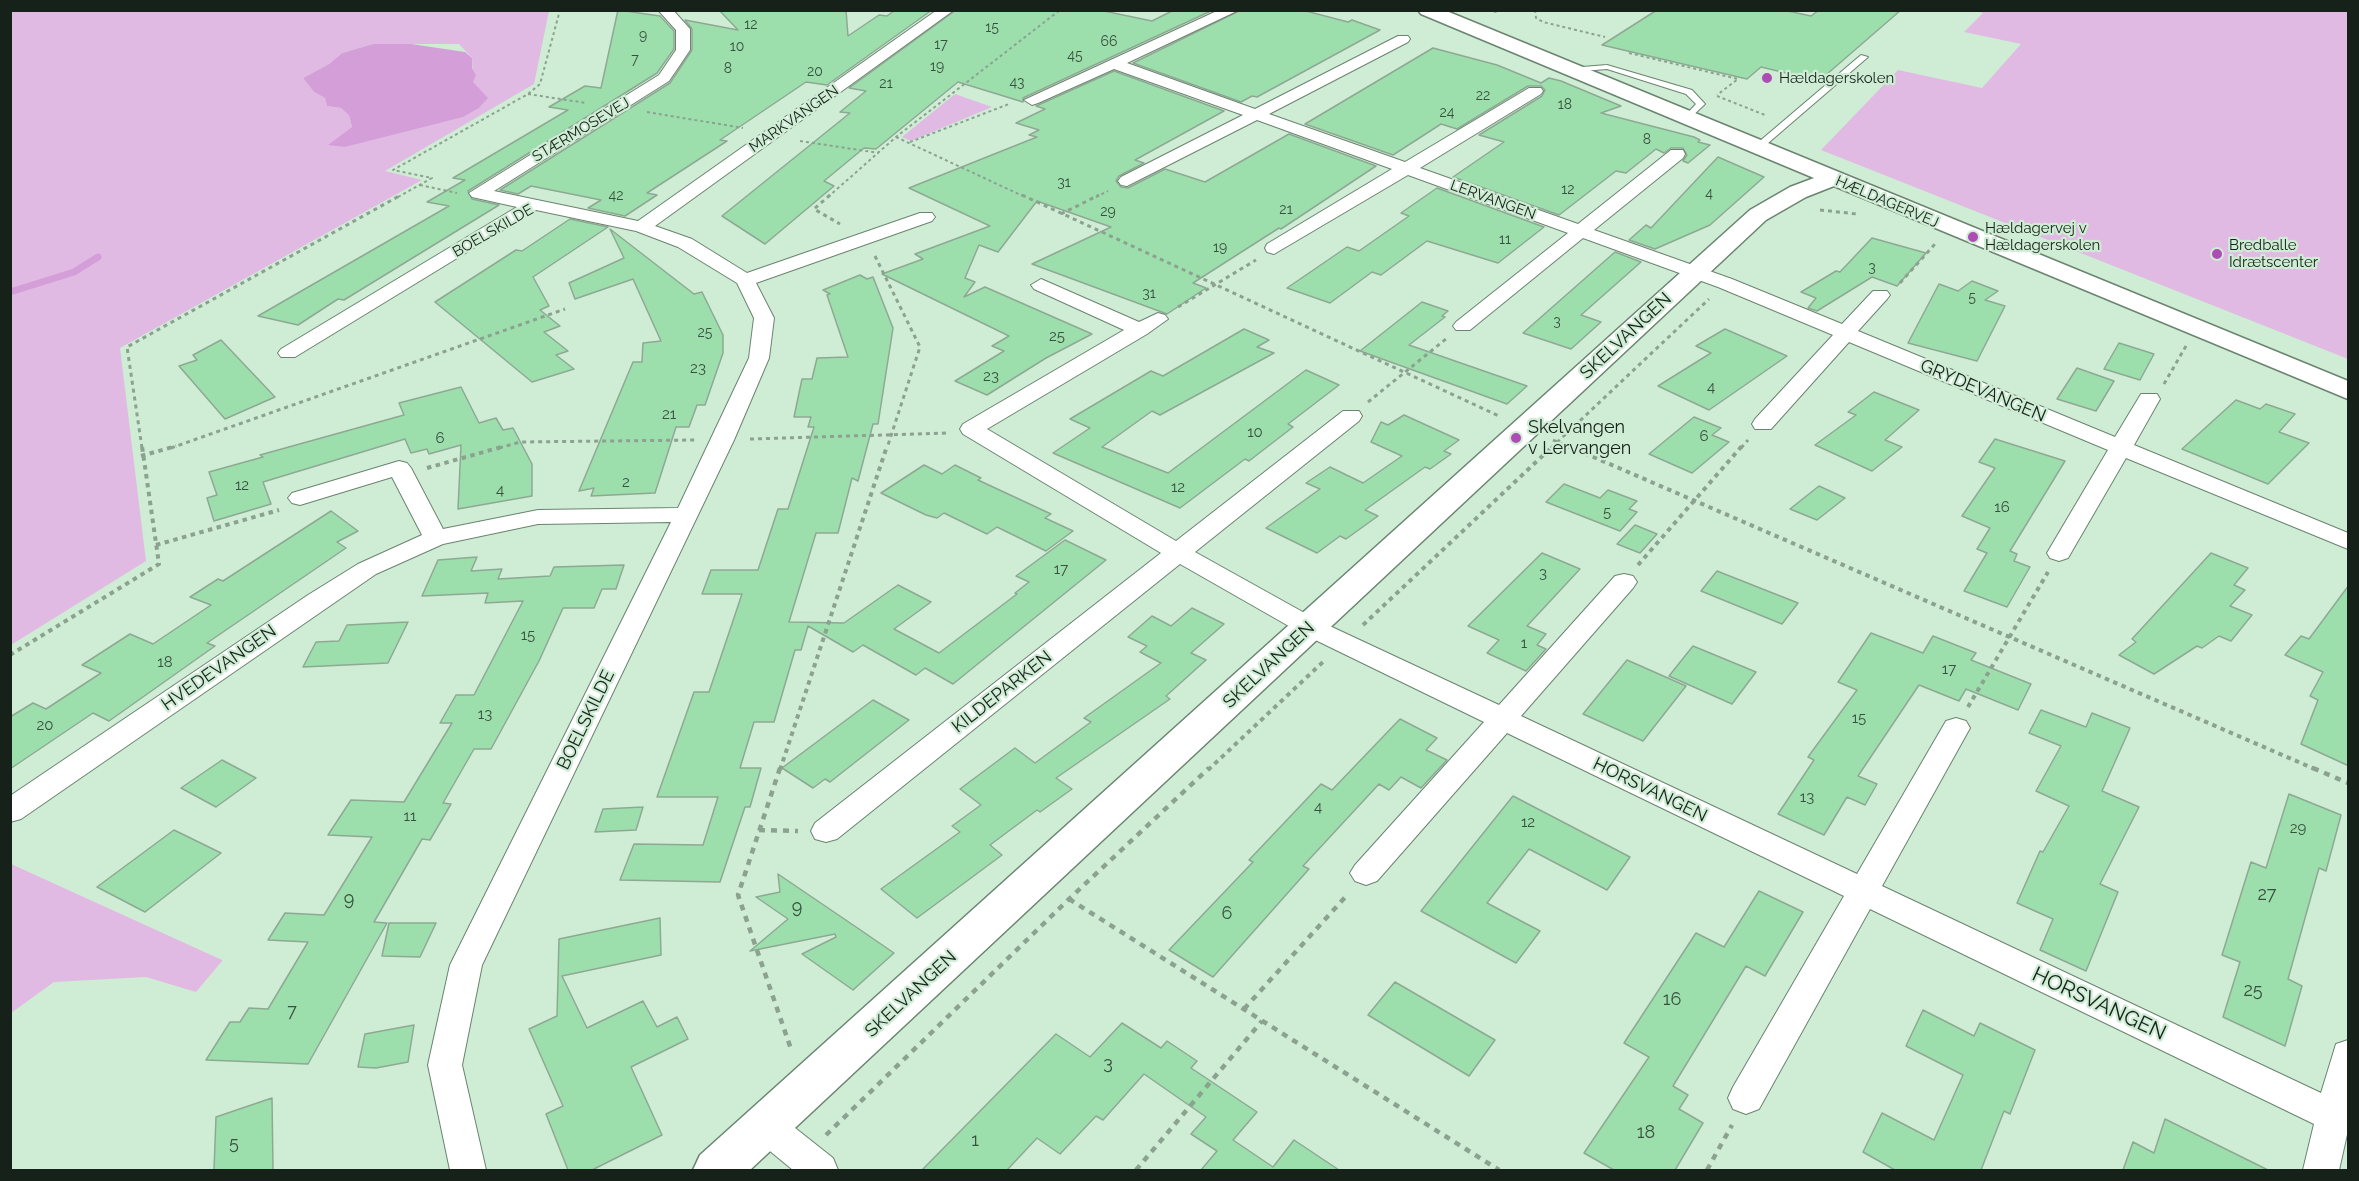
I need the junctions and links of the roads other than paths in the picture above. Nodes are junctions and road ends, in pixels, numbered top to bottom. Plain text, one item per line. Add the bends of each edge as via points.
1 (665, 10) edge
2 (947, 10) edge
3 (1232, 10) edge
4 (1437, 12) edge
5 (1403, 39) dead end
6 (1864, 57) dead end
7 (1115, 64) junction
8 (1535, 91) dead end
9 (1032, 100) road end
10 (1256, 115) junction
11 (1758, 148) junction
12 (1677, 154) dead end
13 (1406, 169) junction
14 (1833, 179) junction
15 (1127, 181) road end
16 (534, 204) junction
17 (926, 217) dead end
18 (641, 227) junction
19 (1580, 231) junction
20 (1274, 248) road end
21 (1710, 278) junction
22 (745, 280) junction
23 (1041, 285) dead end
24 (1880, 295) dead end
25 (1463, 326) road end
26 (1845, 333) junction
27 (288, 353) dead end
28 (2349, 391) edge
29 (2149, 399) road end
30 (1351, 416) road end
31 (1763, 424) road end
32 (2121, 448) junction
33 (300, 498) road end
34 (687, 515) junction
35 (436, 538) junction
36 (2349, 542) edge
37 (1178, 553) junction
38 (2059, 553) road end
39 (1624, 582) road end
40 (1310, 627) junction
41 (1502, 719) junction
42 (1956, 728) road end
43 (10, 811) edge
44 (826, 831) road end
45 (1366, 873) road end
46 (1863, 892) junction
47 (2349, 1055) edge
48 (1746, 1098) road end
49 (2334, 1116) junction
50 (767, 1127) junction
51 (812, 1164) edge
52 (468, 1170) edge
53 (717, 1170) edge
54 (2321, 1170) edge

1 - 16 street, STÆRMOSEVEJ via 683,29 683,50 664,78 478,193
2 - 18 street, MARKVANGEN
3 - 7 street
4 - 11 street, HÆLDAGERVEJ
5 - 10 street
6 - 11 lane
7 - 9 street
7 - 10 street, LERVANGEN
8 - 13 street
10 - 13 street, LERVANGEN
10 - 15 street
11 - 14 street, HÆLDAGERVEJ
12 - 19 street
13 - 19 street, LERVANGEN
13 - 20 street
14 - 21 street, SKELVANGEN via 1782,200 1758,215
14 - 28 street, HÆLDAGERVEJ
16 - 18 street, BOELSKILDE
16 - 27 street, BOELSKILDE
17 - 22 street
18 - 22 street, BOELSKILDE via 685,243
19 - 21 street, LERVANGEN
19 - 25 street
21 - 26 street, GRYDEVANGEN
21 - 40 street, SKELVANGEN via 1526,428
22 - 34 street, BOELSKILDE via 764,318 759,358
23 - 37 street via 1149,324 971,429
24 - 26 street
26 - 31 street
26 - 32 street, GRYDEVANGEN
29 - 32 street
30 - 37 street, KILDEPARKEN
32 - 36 street, GRYDEVANGEN
32 - 38 street
33 - 35 street via 399,468
34 - 35 street, HVEDEVANGEN via 538,517
34 - 52 street, BOELSKILDE via 466,965 445,1065
35 - 43 street, HVEDEVANGEN via 367,569 317,601
37 - 40 street
37 - 44 street, KILDEPARKEN
39 - 41 street
40 - 41 street, HORSVANGEN
40 - 50 street, SKELVANGEN
41 - 45 street
41 - 46 street, HORSVANGEN
42 - 46 street
46 - 48 street
46 - 49 street, HORSVANGEN
47 - 49 street
49 - 54 street
50 - 51 street
50 - 53 street, SKELVANGEN

